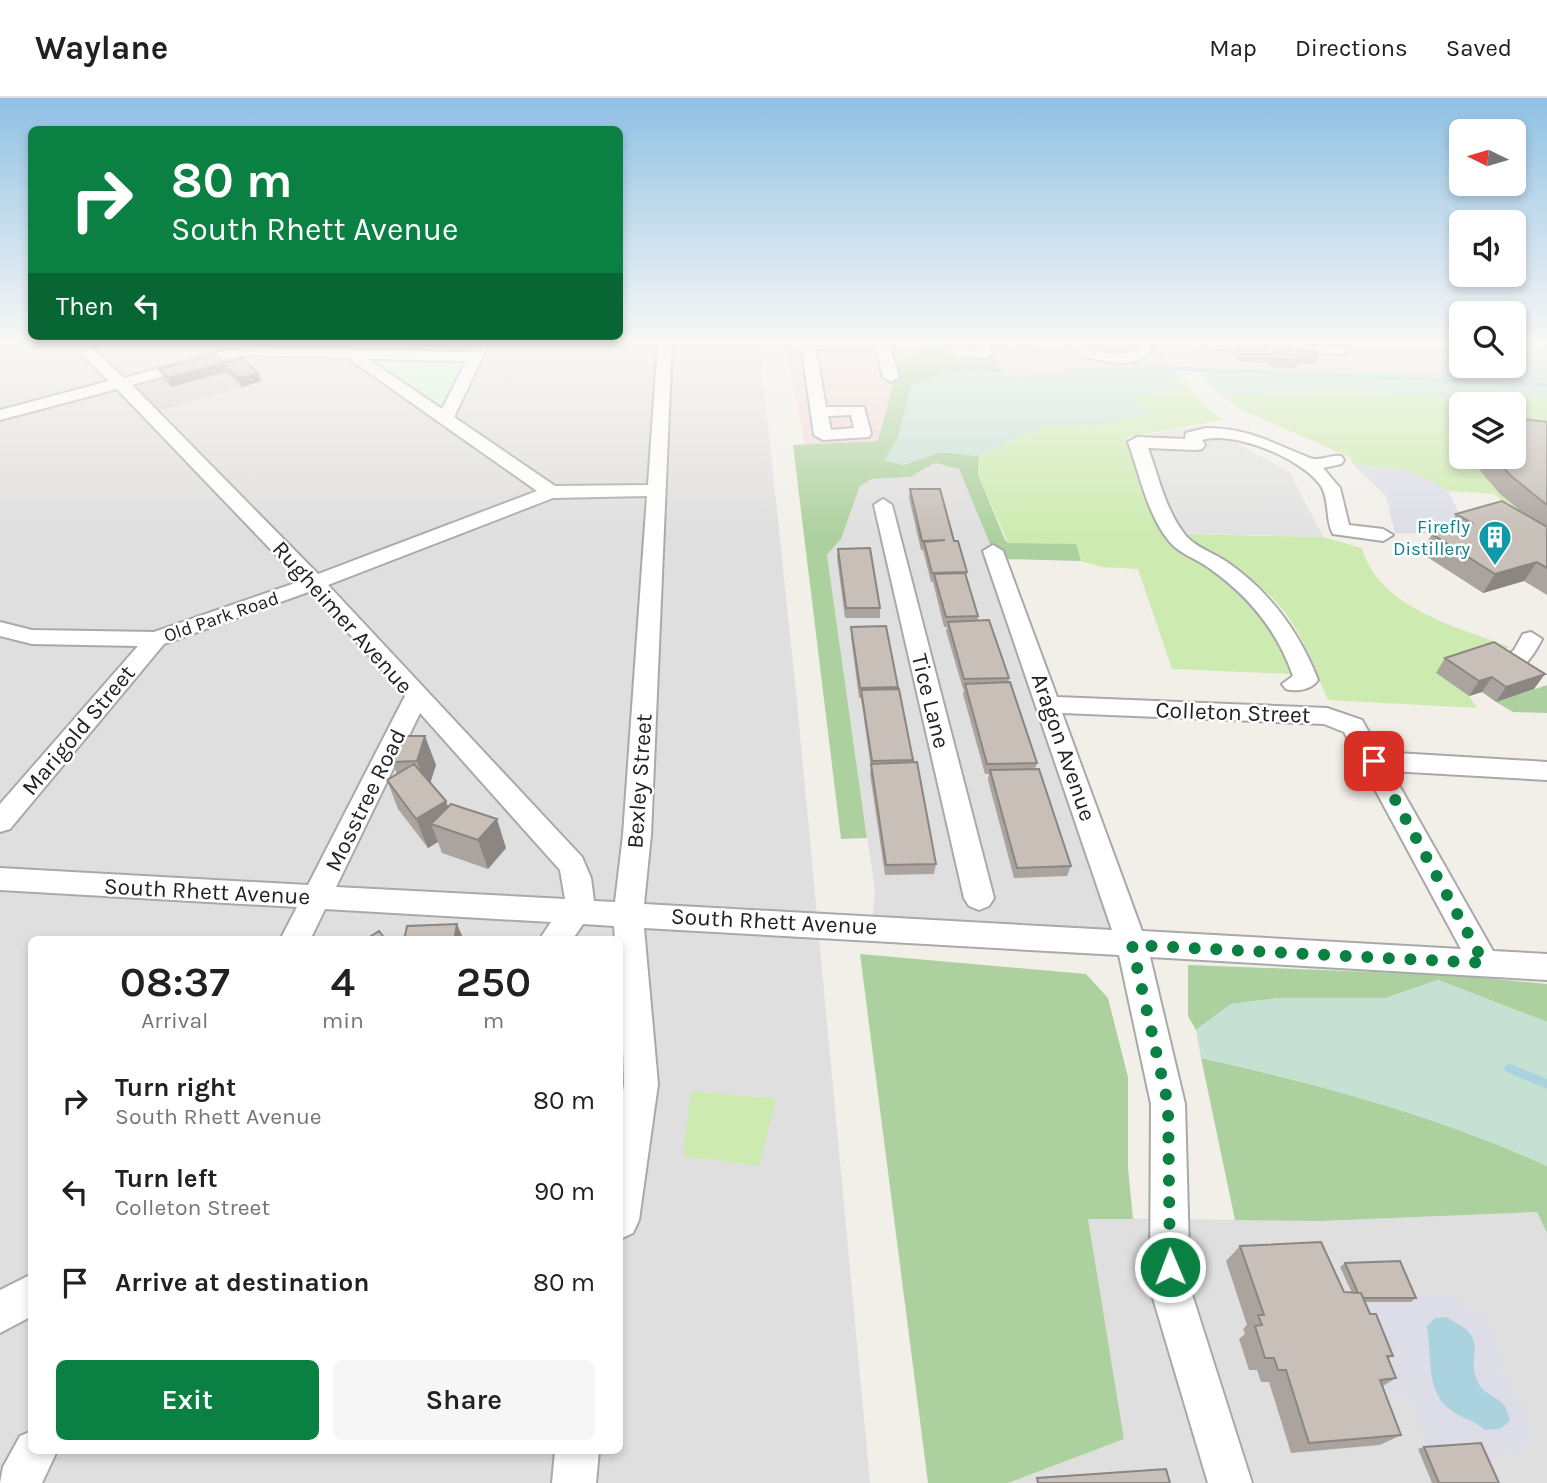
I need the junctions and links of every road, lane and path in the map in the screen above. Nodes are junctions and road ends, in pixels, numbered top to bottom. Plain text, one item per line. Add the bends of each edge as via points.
1 (39, 405) edge
2 (142, 405) edge
3 (427, 405) edge
4 (452, 405) edge
5 (661, 405) edge
6 (818, 405) edge
7 (819, 412) dead end
8 (0, 415) edge
9 (446, 417) junction
10 (1335, 460) dead end
11 (1308, 466) junction
12 (655, 490) junction
13 (551, 492) junction
14 (883, 505) dead end
15 (1383, 535) dead end
16 (993, 551) dead end
17 (314, 583) junction
18 (0, 629) edge
19 (156, 639) junction
20 (1531, 639) dead end
21 (1503, 669) edge
22 (1294, 684) dead end
23 (416, 697) junction
24 (1049, 705) junction
25 (1374, 761) junction
26 (1547, 771) edge
27 (0, 822) edge
28 (0, 879) edge
29 (317, 897) junction
30 (979, 898) junction
31 (579, 910) junction
32 (628, 913) junction
33 (941, 930) junction
34 (1023, 935) junction
35 (297, 936) edge
36 (557, 936) edge
37 (1132, 945) junction
38 (1484, 963) junction
39 (1547, 967) edge
40 (623, 1201) edge
41 (28, 1296) edge
42 (0, 1313) edge
43 (34, 1454) edge
44 (577, 1454) edge
45 (19, 1483) edge
46 (574, 1483) edge
47 (1230, 1483) edge

1 - 8 street
2 - 17 street, Rugheimer Avenue
3 - 9 street
4 - 9 street
5 - 12 street, Bexley Street
6 - 7 street
9 - 13 street
10 - 11 street
11 - 15 street via 1327,482 1336,499 1340,530
11 - 22 street via 1238,433 1205,431 1192,438 1196,445 1137,442 1167,521 1182,544 1247,587 1275,615 1296,647 1306,680
12 - 13 street, Old Park Road
12 - 32 street, Bexley Street via 637,835
13 - 17 street, Old Park Road
14 - 30 street, Tice Lane
16 - 24 street, Aragon Avenue
17 - 19 street, Old Park Road
17 - 23 street, Rugheimer Avenue
18 - 19 street, Old Park Road via 32,638
19 - 27 street, Marigold Street
20 - 21 street via 1523,654
23 - 29 street, Mosstree Road
23 - 31 street, Rugheimer Avenue via 572,865 580,884
24 - 25 street, Colleton Street via 1327,716 1353,726
24 - 37 street, Aragon Avenue
25 - 26 street
25 - 38 street, Colleton Street
28 - 29 street, South Rhett Avenue
29 - 31 street, South Rhett Avenue
29 - 35 street, Mosstree Road
30 - 33 street
30 - 34 street
31 - 32 street, South Rhett Avenue
31 - 36 street
32 - 33 street, South Rhett Avenue
32 - 40 street, Bexley Street via 641,1084
33 - 34 street, South Rhett Avenue
34 - 37 street, South Rhett Avenue
37 - 38 street, South Rhett Avenue
37 - 47 street, Aragon Avenue via 1168,1104 1170,1288
38 - 39 street, South Rhett Avenue
41 - 42 street
43 - 45 street
44 - 46 street

